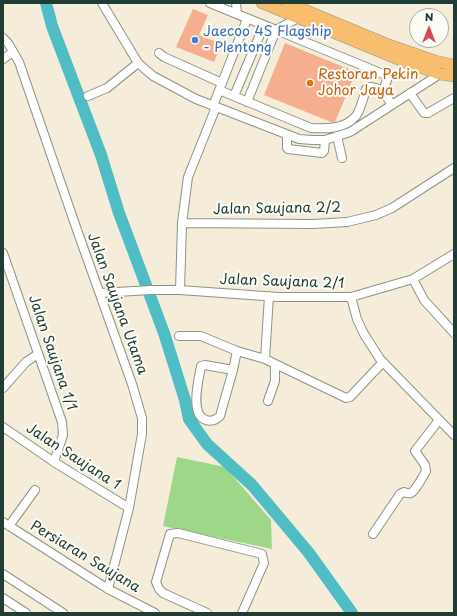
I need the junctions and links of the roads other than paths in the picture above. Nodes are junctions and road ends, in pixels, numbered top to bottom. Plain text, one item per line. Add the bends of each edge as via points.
1 (102, 3) edge
2 (210, 3) edge
3 (236, 3) edge
4 (262, 3) edge
5 (288, 3) edge
6 (274, 5) edge
7 (237, 14) junction
8 (248, 18) junction
9 (298, 18) junction
10 (264, 25) junction
11 (276, 30) junction
12 (3, 38) edge
13 (13, 52) junction
14 (158, 53) dead end
15 (3, 59) edge
16 (138, 63) junction
17 (454, 65) edge
18 (440, 74) junction
19 (454, 76) edge
20 (220, 86) junction
21 (383, 91) junction
22 (410, 93) junction
23 (88, 96) dead end
24 (234, 96) junction
25 (454, 98) edge
26 (247, 102) junction
27 (392, 105) junction
28 (214, 106) junction
29 (287, 136) junction
30 (337, 136) junction
31 (325, 140) junction
32 (342, 158) dead end
33 (454, 168) edge
34 (182, 223) junction
35 (3, 253) edge
36 (454, 254) edge
37 (10, 270) junction
38 (3, 276) edge
39 (413, 279) junction
40 (180, 290) junction
41 (100, 293) junction
42 (269, 296) junction
43 (351, 297) junction
44 (454, 333) edge
45 (180, 336) dead end
46 (237, 351) junction
47 (38, 354) junction
48 (265, 359) junction
49 (383, 362) junction
50 (275, 365) junction
51 (234, 370) junction
52 (3, 388) edge
53 (268, 401) dead end
54 (439, 420) junction
55 (3, 427) edge
56 (454, 435) edge
57 (56, 457) junction
58 (35, 490) dead end
59 (125, 505) junction
60 (6, 524) edge
61 (373, 534) dead end
62 (3, 574) edge
63 (108, 589) junction
64 (3, 598) edge
65 (26, 613) edge
66 (63, 613) edge
67 (155, 613) edge
68 (207, 613) edge
69 (242, 613) edge

1 - 16 street
2 - 7 street
3 - 7 street
4 - 6 main road
5 - 17 main road via 406,51
6 - 9 main road
7 - 8 street
8 - 10 street
8 - 20 street
9 - 11 street
9 - 18 main road
10 - 11 street
10 - 24 street
11 - 21 street via 383,74 388,77
11 - 26 street
12 - 13 street, Jalan Saujana Utama
13 - 15 street
13 - 41 street, Jalan Saujana Utama via 19,62
14 - 20 street
16 - 23 street via 107,88
16 - 28 street via 153,76
18 - 19 main road
18 - 22 street
20 - 24 street
20 - 28 street
21 - 26 street via 369,86 356,116 348,122 324,129 311,128
21 - 27 street
22 - 25 street via 421,111 428,114
22 - 27 street
24 - 26 street
27 - 30 street via 350,132
28 - 29 street
28 - 34 street via 188,174
29 - 31 street
29 - 31 street via 288,149 322,153
30 - 31 street
30 - 32 street
33 - 34 street, Jalan Saujana 2/2 via 392,208 354,221 313,224
34 - 40 street
35 - 37 street, Jalan Saujana 1/1
36 - 39 street, Jalan Saujana 2/1
37 - 38 street
37 - 47 street, Jalan Saujana 1/1
39 - 43 street, Jalan Saujana 2/1
39 - 44 street via 424,300
40 - 41 street, Jalan Saujana 2/1
40 - 42 street, Jalan Saujana 2/1
41 - 59 street, Jalan Saujana Utama via 142,418 142,434
42 - 43 street, Jalan Saujana 2/1
42 - 48 street
43 - 49 street via 364,334
45 - 46 street via 201,336
46 - 48 street
46 - 51 street
47 - 52 street via 26,362
47 - 57 street, Jalan Saujana 1/1 via 63,430
48 - 50 street
49 - 50 street via 346,398
49 - 54 street
50 - 53 street via 275,381
51 - 51 street via 201,366 196,402 204,420 212,421 220,416
54 - 56 street
54 - 61 street via 415,451 425,465 424,476 412,492 400,494
55 - 57 street, Jalan Saujana 1
57 - 59 street, Jalan Saujana 1
58 - 60 street
59 - 63 street, Jalan Saujana Utama
60 - 63 street, Persiaran Saujana
62 - 66 street
63 - 67 street, Persiaran Saujana
64 - 65 street
68 - 69 street via 159,589 156,582 170,534 178,533 262,554 264,564

